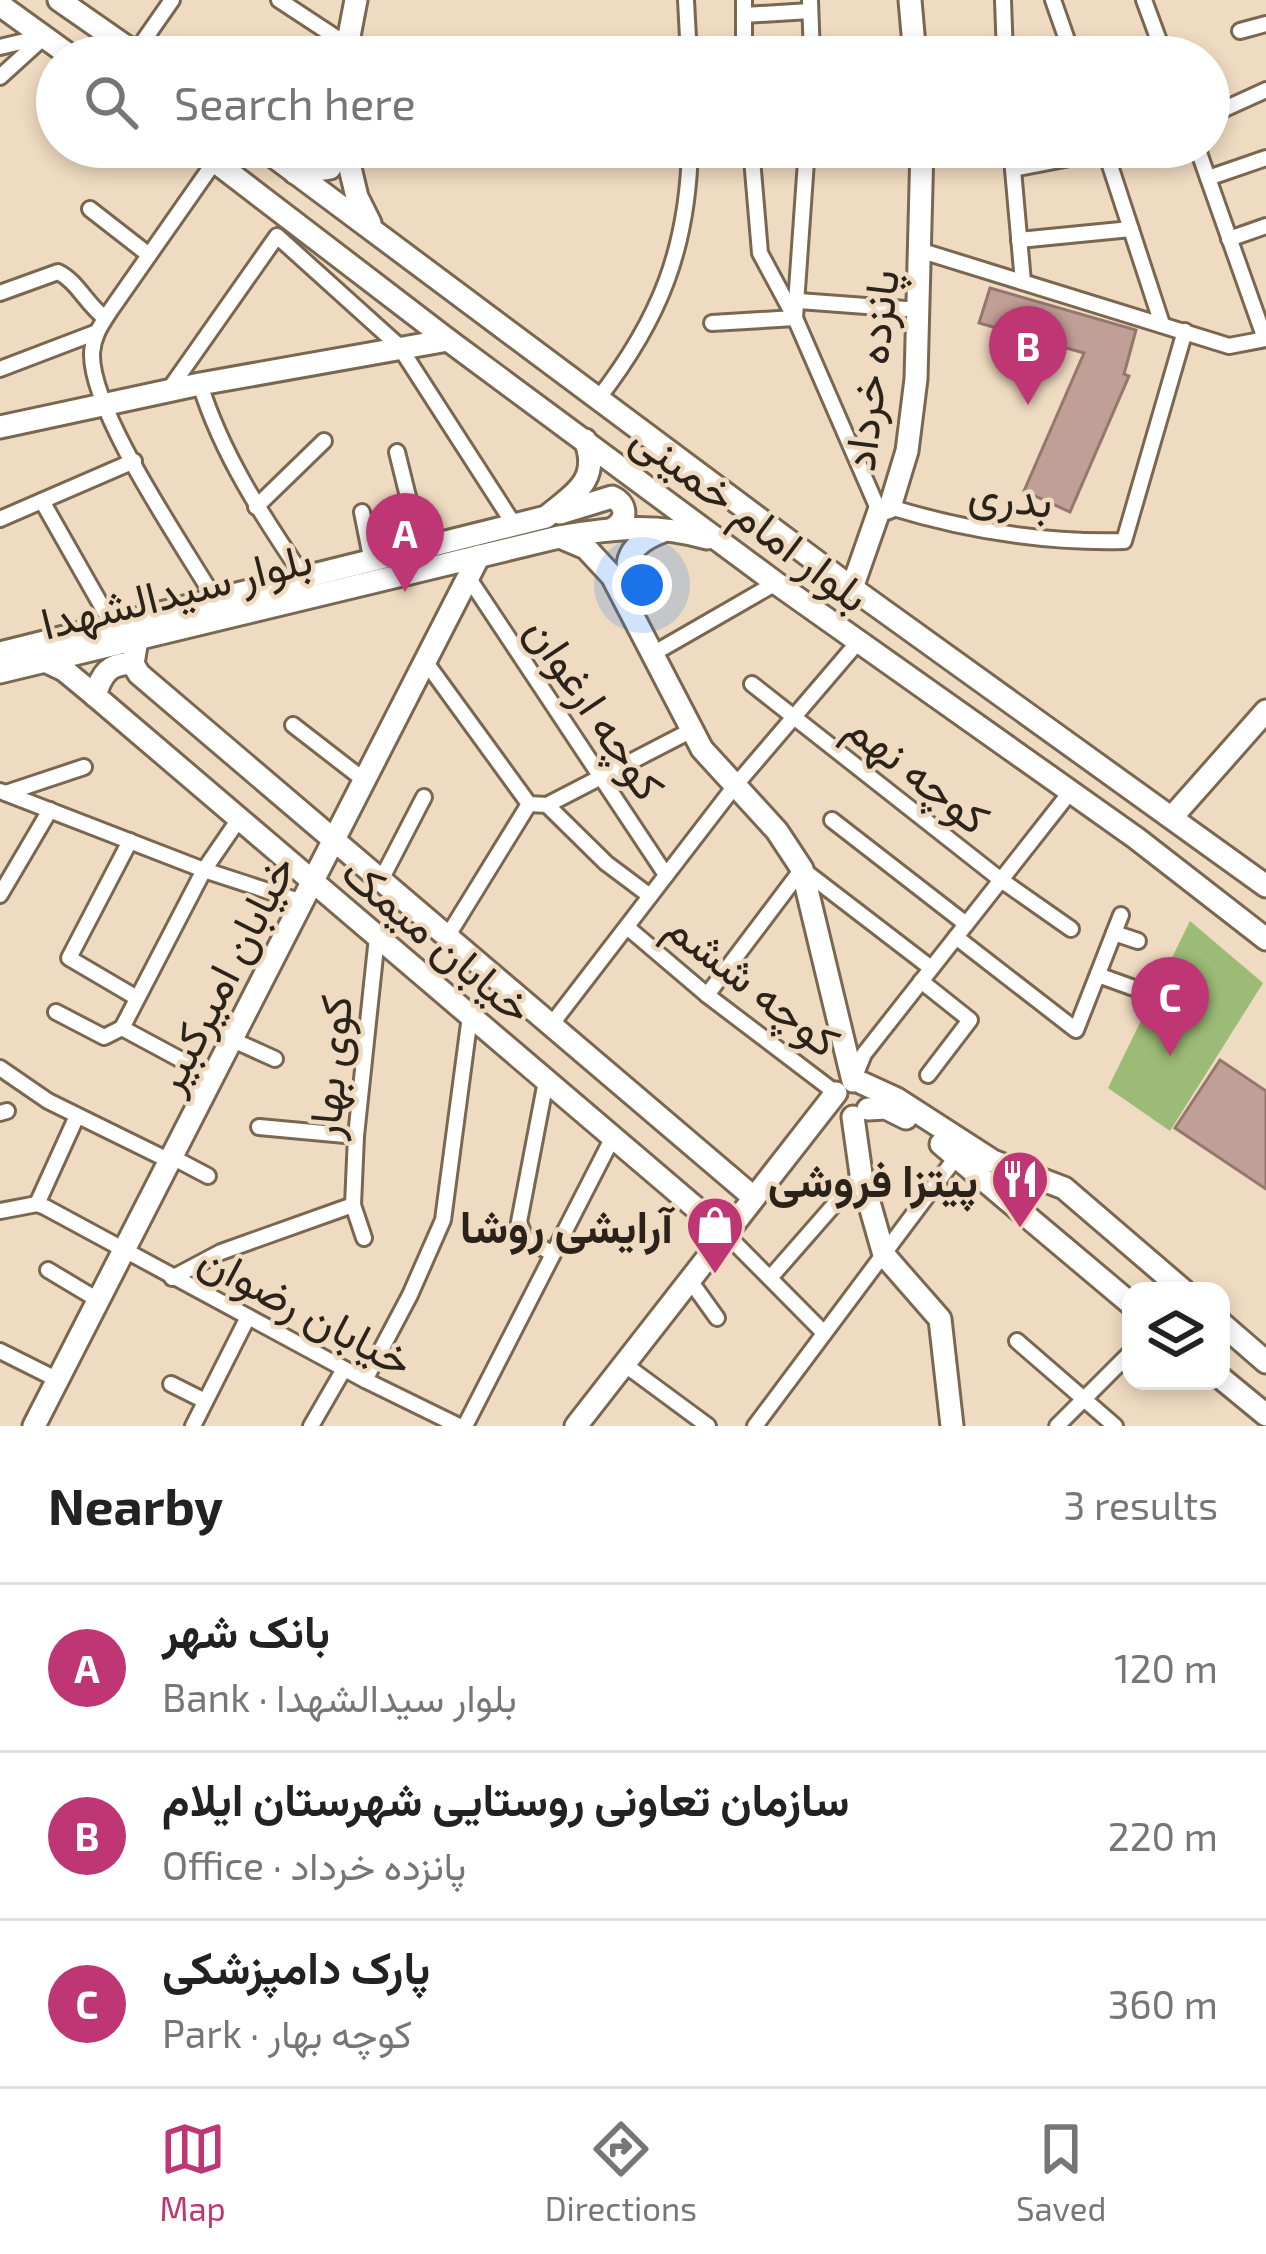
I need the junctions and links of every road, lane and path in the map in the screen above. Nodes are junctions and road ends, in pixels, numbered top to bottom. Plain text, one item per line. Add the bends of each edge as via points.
1 (59, 0) edge
2 (172, 0) edge
3 (279, 0) edge
4 (356, 0) edge
5 (686, 0) edge
6 (910, 0) edge
7 (1004, 0) edge
8 (1053, 0) edge
9 (1144, 0) edge
10 (0, 5) edge
11 (810, 6) edge
12 (744, 7) edge
13 (1266, 24) edge
14 (1240, 31) dead end
15 (43, 36) edge
16 (111, 36) edge
17 (150, 36) edge
18 (326, 36) edge
19 (348, 36) edge
20 (688, 36) edge
21 (811, 36) edge
22 (913, 36) edge
23 (1005, 36) edge
24 (1065, 36) edge
25 (1157, 36) edge
26 (36, 39) edge
27 (36, 44) edge
28 (0, 47) edge
29 (0, 77) edge
30 (1266, 90) edge
31 (1230, 106) edge
32 (1266, 158) edge
33 (210, 168) edge
34 (224, 168) edge
35 (287, 168) edge
36 (289, 168) edge
37 (349, 168) edge
38 (689, 168) edge
39 (753, 168) edge
40 (806, 168) edge
41 (922, 168) edge
42 (1023, 168) edge
43 (1111, 168) edge
44 (1204, 168) edge
45 (1013, 170) joint
46 (1208, 178) junction
47 (259, 194) junction
48 (328, 198) junction
49 (90, 209) dead end
50 (1266, 226) edge
51 (373, 229) junction
52 (305, 230) junction
53 (1131, 230) junction
54 (1229, 239) junction
55 (1019, 240) junction
56 (922, 251) junction
57 (149, 255) junction
58 (1023, 282) junction
59 (0, 293) edge
60 (799, 301) junction
61 (919, 310) junction
62 (795, 318) junction
63 (712, 323) dead end
64 (101, 325) junction
65 (1162, 325) junction
66 (1185, 331) junction
67 (1265, 339) edge
68 (448, 340) junction
69 (399, 346) junction
70 (0, 369) edge
71 (200, 384) junction
72 (168, 391) junction
73 (598, 399) junction
74 (102, 406) junction
75 (0, 427) edge
76 (324, 440) dead end
77 (585, 440) junction
78 (397, 452) dead end
79 (134, 461) junction
80 (42, 501) junction
81 (256, 507) junction
82 (885, 509) junction
83 (362, 512) dead end
84 (546, 517) junction
85 (0, 519) edge
86 (515, 526) junction
87 (614, 528) junction
88 (673, 528) junction
89 (559, 537) junction
90 (722, 543) junction
91 (421, 549) junction
92 (479, 556) junction
93 (372, 562) junction
94 (468, 577) junction
95 (304, 579) junction
96 (776, 583) junction
97 (852, 588) junction
98 (216, 601) junction
99 (113, 626) junction
100 (137, 639) junction
101 (93, 640) junction
102 (858, 642) junction
103 (662, 648) junction
104 (0, 653) edge
105 (45, 661) junction
106 (425, 661) junction
107 (133, 664) junction
108 (0, 672) edge
109 (752, 684) dead end
110 (95, 696) junction
111 (1015, 704) junction
112 (1266, 711) edge
113 (793, 719) junction
114 (293, 725) dead end
115 (692, 730) junction
116 (996, 739) junction
117 (713, 757) junction
118 (84, 767) dead end
119 (599, 777) junction
120 (364, 780) junction
121 (734, 788) junction
122 (1071, 791) junction
123 (3, 792) edge
124 (424, 797) dead end
125 (529, 804) junction
126 (547, 805) junction
127 (50, 810) junction
128 (1173, 816) junction
129 (239, 819) junction
130 (832, 820) dead end
131 (334, 840) junction
132 (130, 842) junction
133 (802, 869) junction
134 (204, 870) junction
135 (666, 875) junction
136 (381, 880) junction
137 (1001, 880) junction
138 (1266, 886) edge
139 (307, 892) junction
140 (0, 895) edge
141 (650, 896) junction
142 (1121, 916) dead end
143 (627, 927) junction
144 (1071, 929) dead end
145 (961, 930) junction
146 (1114, 933) junction
147 (377, 937) junction
148 (447, 937) junction
149 (1266, 939) edge
150 (1138, 941) dead end
151 (926, 975) junction
152 (1098, 975) junction
153 (1134, 988) dead end
154 (706, 995) junction
155 (137, 998) junction
156 (56, 1012) dead end
157 (470, 1016) junction
158 (550, 1025) junction
159 (119, 1029) junction
160 (233, 1040) junction
161 (275, 1059) dead end
162 (0, 1068) edge
163 (928, 1075) dead end
164 (212, 1077) junction
165 (546, 1081) junction
166 (851, 1086) junction
167 (860, 1113) junction
168 (77, 1116) junction
169 (259, 1127) dead end
170 (356, 1136) junction
171 (613, 1138) junction
172 (957, 1156) junction
173 (171, 1159) junction
174 (1018, 1173) junction
175 (861, 1174) junction
176 (208, 1176) dead end
177 (1064, 1188) junction
178 (1000, 1194) junction
179 (752, 1196) junction
180 (37, 1204) junction
181 (353, 1205) junction
182 (0, 1211) edge
183 (1036, 1226) junction
184 (724, 1232) junction
185 (364, 1238) dead end
186 (123, 1252) junction
187 (553, 1254) junction
188 (884, 1255) junction
189 (48, 1270) dead end
190 (172, 1278) junction
191 (770, 1278) junction
192 (688, 1279) junction
193 (1174, 1282) edge
194 (1122, 1297) edge
195 (98, 1300) junction
196 (248, 1317) junction
197 (717, 1318) dead end
198 (1230, 1331) edge
199 (824, 1333) junction
200 (1017, 1341) dead end
201 (0, 1351) edge
202 (1122, 1361) edge
203 (1266, 1361) edge
204 (624, 1364) junction
205 (344, 1369) junction
206 (58, 1380) junction
207 (365, 1380) junction
208 (171, 1384) dead end
209 (1230, 1387) edge
210 (1084, 1400) junction
211 (205, 1401) junction
212 (1264, 1421) edge
213 (40, 1424) edge
214 (949, 1425) edge
215 (193, 1426) edge
216 (310, 1426) edge
217 (462, 1426) edge
218 (576, 1426) edge
219 (708, 1426) edge
220 (755, 1426) edge
221 (1057, 1426) edge
222 (1115, 1426) edge

1 - 16 street
2 - 17 street
3 - 18 street
4 - 19 street
5 - 20 street
6 - 22 street
7 - 23 street
8 - 24 street
9 - 25 street
10 - 15 street
11 - 12 street
11 - 21 street
13 - 14 street
26 - 28 street
27 - 29 street
30 - 31 street
32 - 46 street
33 - 57 street
34 - 47 street, بلوار امام خمینی
35 - 47 street via 275,189
36 - 48 street, بلوار امام خمینی
37 - 51 street
38 - 73 street via 672,270 651,322
39 - 62 street via 760,253
40 - 60 street
41 - 56 street, پانزده خرداد
42 - 45 street
43 - 53 street
44 - 46 street
45 - 55 street
46 - 54 street
47 - 52 street, بلوار امام خمینی
48 - 51 street, بلوار امام خمینی
48 - 52 street via 308,212
49 - 57 street
50 - 54 street
51 - 73 street, بلوار امام خمینی
52 - 68 street, بلوار امام خمینی
53 - 55 street
53 - 65 street
54 - 67 street
55 - 58 street
56 - 58 street
56 - 61 street, پانزده خرداد
57 - 64 street
58 - 65 street
59 - 64 street via 58,272
60 - 61 street
60 - 62 street
61 - 82 street, پانزده خرداد via 907,452
62 - 63 street
62 - 82 street
64 - 70 street
64 - 74 street via 92,358
65 - 66 street
66 - 67 street via 1229,346
66 - 82 street, بدری via 1124,541 998,532
68 - 69 street
68 - 77 street, بلوار امام خمینی
69 - 71 street
69 - 72 street via 277,236
69 - 86 street
71 - 72 street
71 - 81 street
72 - 74 street
73 - 97 street, بلوار امام خمینی
74 - 75 street
74 - 79 street
76 - 81 street
77 - 84 street, بلوار سیدالشهدا via 588,478
77 - 90 street, بلوار امام خمینی
78 - 91 street
79 - 80 street
79 - 98 street
80 - 85 street
80 - 99 street
81 - 95 street
82 - 97 street, پانزده خرداد
83 - 93 street
84 - 86 street, بلوار سیدالشهدا
84 - 87 street via 612,497 625,512
86 - 91 street, بلوار سیدالشهدا
87 - 88 street, بلوار سیدالشهدا
87 - 89 street, بلوار سیدالشهدا
88 - 90 street, بلوار سیدالشهدا
88 - 103 street via 640,542 628,566
89 - 92 street, بلوار سیدالشهدا
89 - 115 street via 586,548 612,576
90 - 96 street, بلوار امام خمینی
91 - 93 street, بلوار سیدالشهدا
92 - 94 street, خیابان امیرکبیر
92 - 100 street, بلوار سیدالشهدا
93 - 95 street, بلوار سیدالشهدا
94 - 106 street, خیابان امیرکبیر
94 - 119 street, کوچه ارغوان
95 - 98 street, بلوار سیدالشهدا
96 - 102 street, بلوار امام خمینی
96 - 103 street
97 - 111 street, بلوار امام خمینی
98 - 99 street, بلوار سیدالشهدا
99 - 101 street, بلوار سیدالشهدا
100 - 101 street, بلوار سیدالشهدا
100 - 107 street
101 - 104 street, بلوار سیدالشهدا
101 - 105 street, بلوار سیدالشهدا
102 - 113 street
102 - 116 street, بلوار امام خمینی
103 - 117 street
105 - 108 street, بلوار سیدالشهدا
105 - 110 street, خیابان میمک
106 - 120 street, خیابان امیرکبیر
106 - 125 street
107 - 110 street via 111,668
107 - 131 street, خیابان میمک
109 - 113 street, کوچه نهم
110 - 129 street, خیابان میمک
111 - 116 street via 1010,729
111 - 128 street, بلوار امام خمینی
112 - 128 street
113 - 121 street
113 - 137 street, کوچه نهم
114 - 120 street
115 - 117 street
115 - 119 street
116 - 122 street, بلوار امام خمینی
117 - 121 street
118 - 123 street
119 - 126 street
119 - 135 street, کوچه ارغوان
120 - 131 street, خیابان امیرکبیر
121 - 133 street
121 - 135 street
122 - 137 street
122 - 149 street, بلوار امام خمینی
123 - 127 street
124 - 136 street
125 - 126 street
125 - 148 street
126 - 141 street
127 - 132 street
127 - 140 street
128 - 138 street, بلوار امام خمینی
129 - 134 street
129 - 139 street, خیابان میمک
130 - 145 street
131 - 136 street, خیابان میمک
131 - 139 street, خیابان امیرکبیر
132 - 134 street
132 - 155 street via 69,958
133 - 151 street
133 - 154 street
133 - 166 street
134 - 139 street
134 - 155 street
135 - 141 street
136 - 148 street, خیابان میمک
137 - 144 street, کوچه نهم
137 - 145 street
139 - 147 street, خیابان میمک
139 - 160 street, خیابان امیرکبیر
141 - 143 street
142 - 146 street
143 - 154 street, کوچه ششم
143 - 158 street
145 - 151 street
145 - 152 street via 1076,1030
146 - 150 street
146 - 152 street
147 - 157 street, خیابان میمک
147 - 170 street, کوی بهار
148 - 158 street, خیابان میمک
151 - 163 street via 970,1020
151 - 166 street via 864,1054
152 - 153 street
154 - 166 street, کوچه ششم
155 - 159 street
156 - 159 street via 104,1037
157 - 165 street, خیابان میمک
157 - 207 street via 443,1220
158 - 179 street, خیابان میمک
159 - 164 street
160 - 161 street
160 - 164 street, خیابان امیرکبیر
162 - 168 street
164 - 173 street, خیابان امیرکبیر
165 - 171 street, خیابان میمک
165 - 187 street via 519,1222 525,1238
166 - 167 street via 871,1095
166 - 167 street via 837,1107
166 - 174 street via 897,1099
166 - 179 street
167 - 172 street via 895,1110
167 - 175 street
168 - 173 street
168 - 180 street
169 - 170 street
170 - 181 street, کوی بهار
171 - 184 street, خیابان میمک
171 - 187 street
172 - 178 street
172 - 188 street
173 - 176 street
173 - 186 street, خیابان امیرکبیر
174 - 177 street
174 - 178 street via 1020,1185
175 - 188 street
175 - 191 street
177 - 183 street via 1040,1199
177 - 193 street
178 - 183 street
179 - 184 street
180 - 182 street
180 - 186 street, خیابان رضوان
181 - 185 street, کوی بهار
181 - 190 street, کوی بهار
183 - 194 street
184 - 191 street
184 - 192 street
186 - 190 street, خیابان رضوان
186 - 195 street, خیابان امیرکبیر
187 - 217 street
188 - 199 street
188 - 214 street via 940,1319
189 - 195 street
190 - 196 street, خیابان رضوان
191 - 199 street
192 - 197 street
192 - 204 street
195 - 206 street, خیابان امیرکبیر
196 - 205 street, خیابان رضوان
196 - 211 street
198 - 203 street
199 - 220 street
200 - 210 street
201 - 206 street
202 - 210 street
204 - 218 street
204 - 219 street
205 - 207 street, خیابان رضوان
205 - 216 street
206 - 213 street, خیابان امیرکبیر
207 - 217 street, خیابان رضوان
208 - 211 street
209 - 212 street
210 - 221 street
210 - 222 street
211 - 215 street

